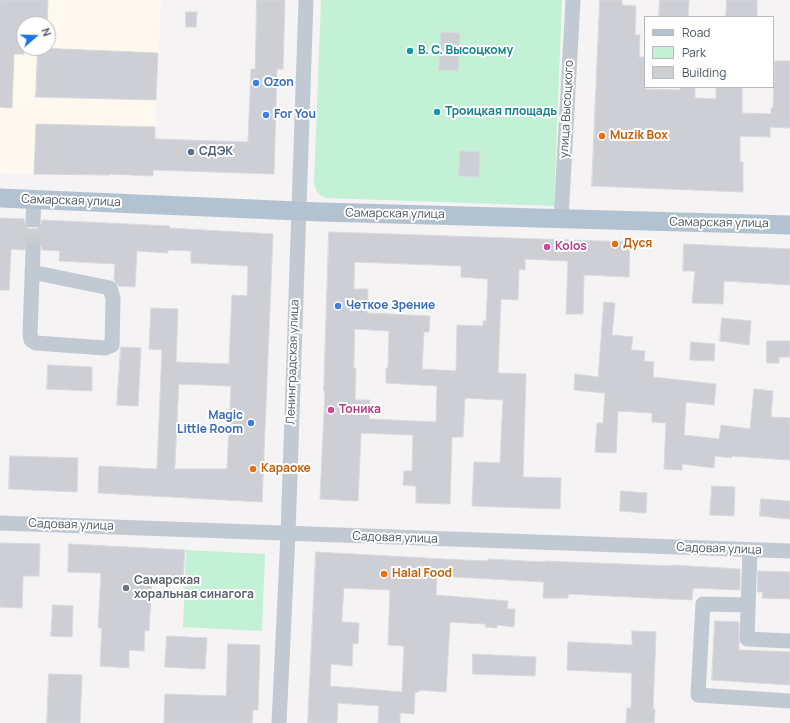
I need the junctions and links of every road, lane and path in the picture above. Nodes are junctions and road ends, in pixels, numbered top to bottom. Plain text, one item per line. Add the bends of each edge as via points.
1 (306, 0) edge
2 (573, 0) edge
3 (0, 198) edge
4 (34, 200) junction
5 (300, 211) junction
6 (561, 219) junction
7 (33, 220) tunnel mouth
8 (790, 225) edge
9 (32, 250) tunnel mouth
10 (32, 272) junction
11 (0, 523) edge
12 (288, 534) junction
13 (750, 550) junction
14 (790, 551) edge
15 (748, 605) junction
16 (790, 641) edge
17 (790, 701) edge
18 (279, 723) edge

1 - 5 street, Ленинградская улица
2 - 6 street, улица Высоцкого
3 - 4 main road, Самарская улица
4 - 5 main road, Самарская улица
4 - 7 street
5 - 6 main road, Самарская улица
5 - 12 street, Ленинградская улица
6 - 8 main road, Самарская улица
9 - 10 street
10 - 10 street via 32,340 36,343 98,348 112,345 113,298 110,288
11 - 12 street, Садовая улица
12 - 13 street, Садовая улица
12 - 18 street, Ленинградская улица
13 - 14 street, Садовая улица
13 - 15 street
15 - 16 street via 746,639
15 - 17 street via 703,604 698,695

